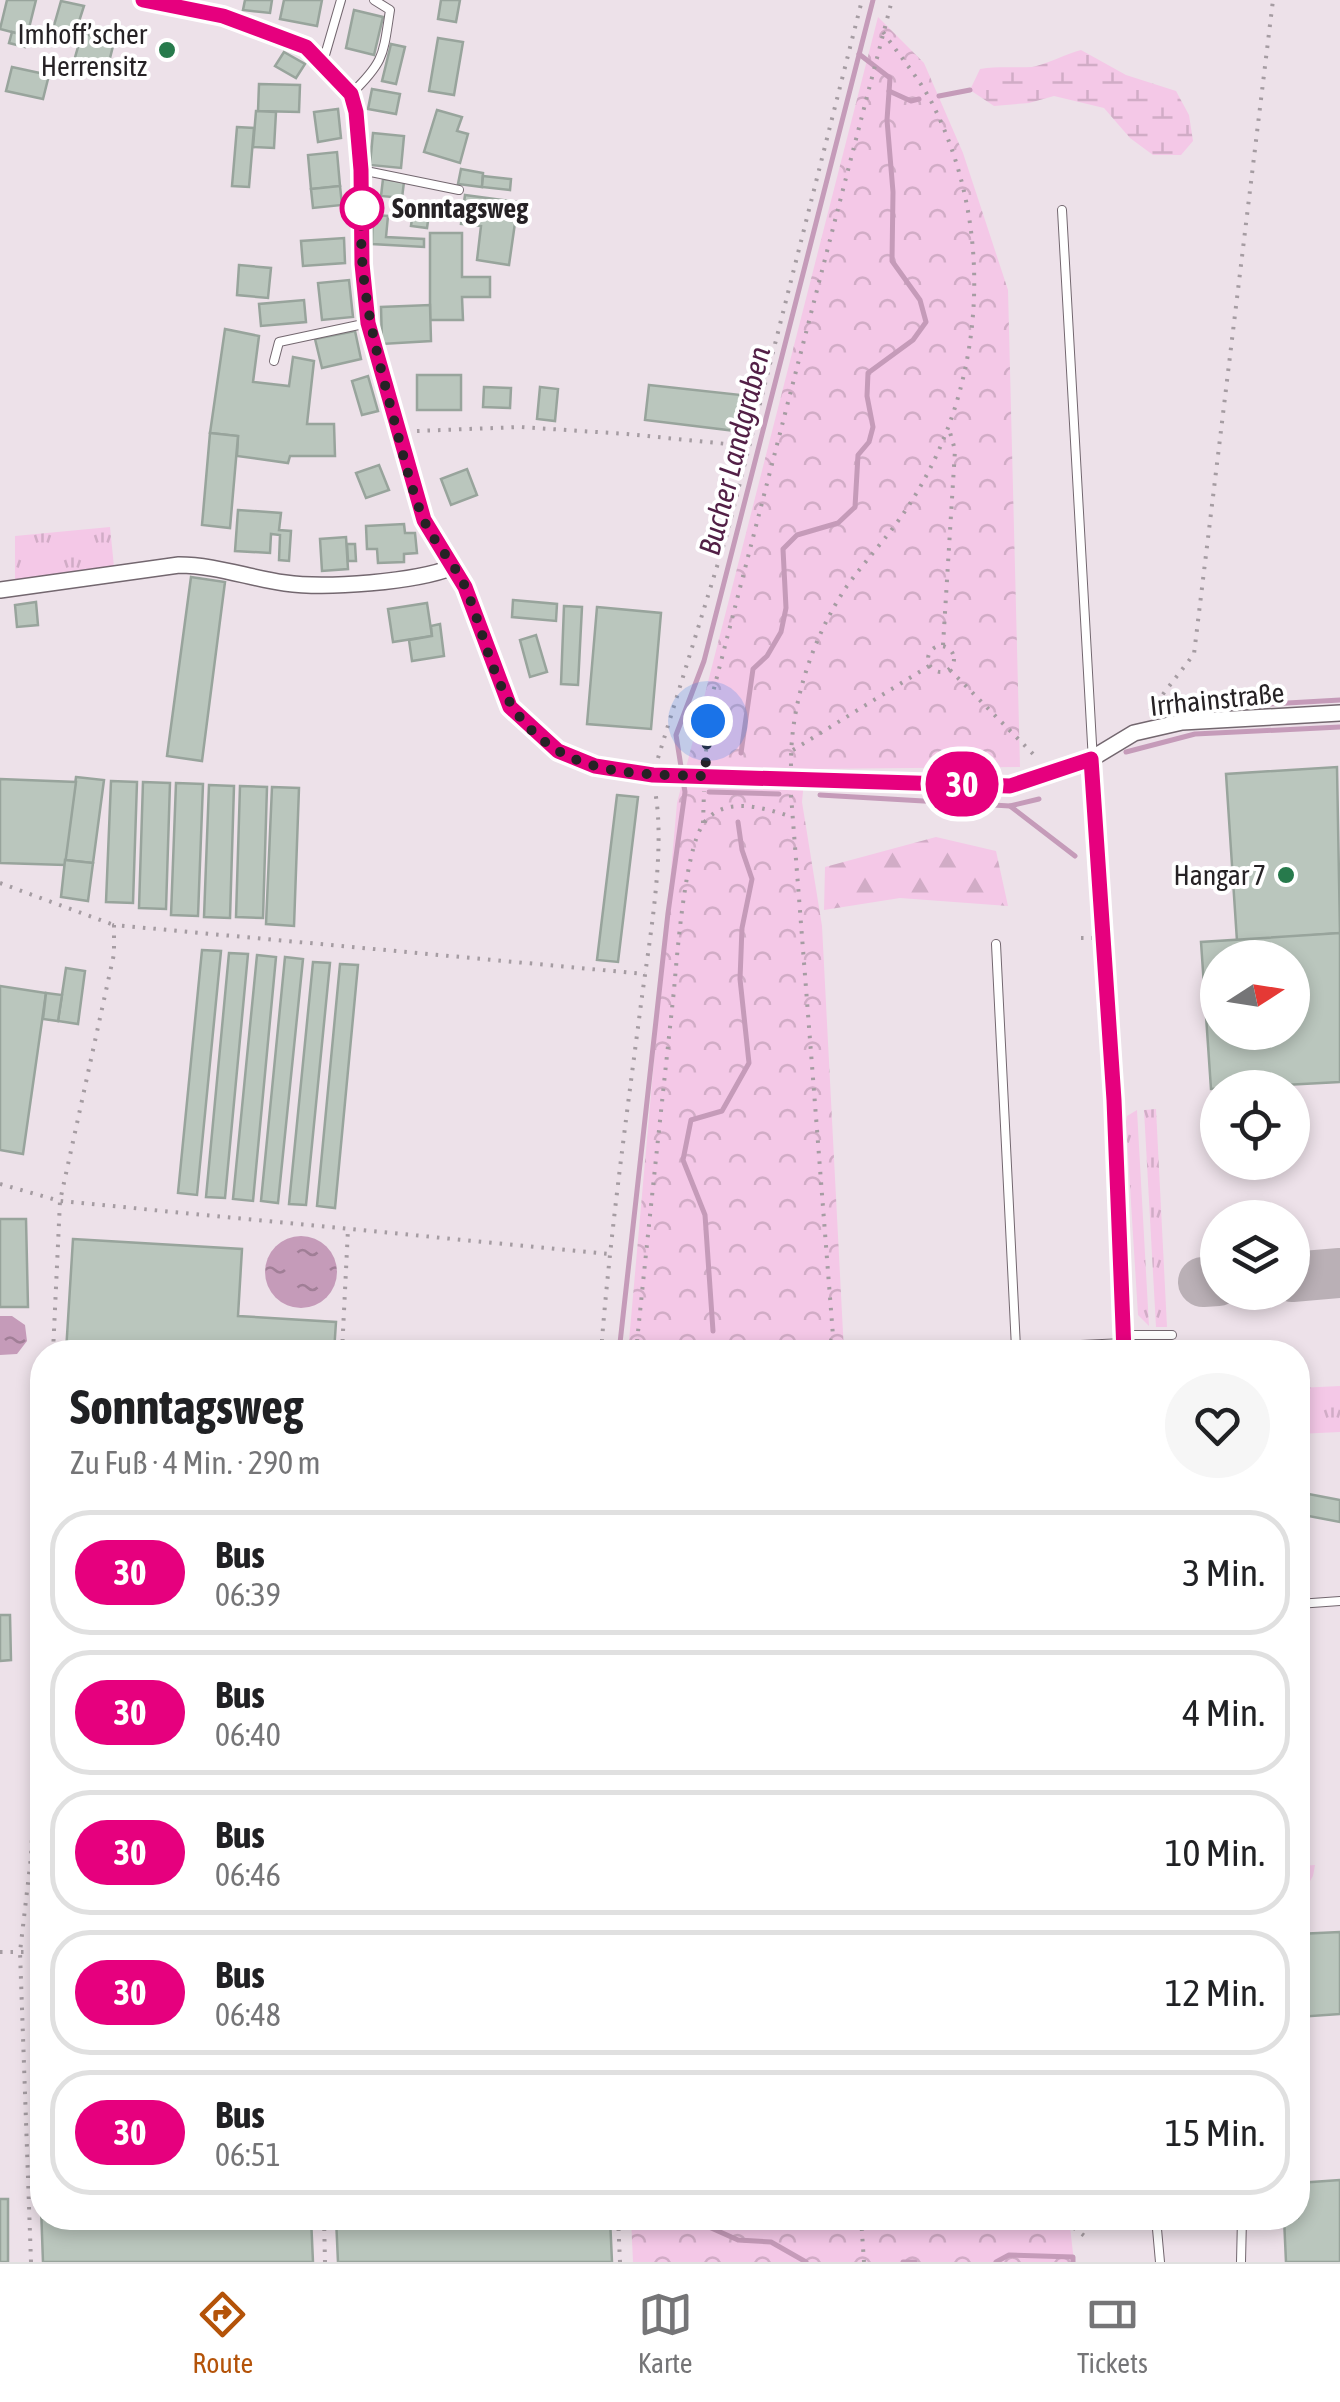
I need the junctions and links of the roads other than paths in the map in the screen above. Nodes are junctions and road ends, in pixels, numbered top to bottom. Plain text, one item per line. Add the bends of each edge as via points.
1 (143, 0) edge
2 (340, 0) edge
3 (374, 0) edge
4 (323, 62) junction
5 (351, 94) junction
6 (361, 170) junction
7 (459, 190) dead end
8 (1062, 210) dead end
9 (368, 323) junction
10 (274, 361) dead end
11 (454, 567) junction
12 (0, 590) edge
13 (1340, 713) edge
14 (1091, 759) junction
15 (996, 944) dead end
16 (1172, 1335) dead end
17 (1016, 1340) edge
18 (1124, 1340) edge
19 (1142, 1340) edge
20 (1340, 1601) edge
21 (1310, 1603) edge
22 (1157, 2230) edge
23 (1242, 2230) edge
24 (1160, 2262) edge
25 (1241, 2262) edge

1 - 4 street via 223,16 306,47
2 - 4 lane
3 - 5 lane via 390,10 383,56
4 - 5 street
5 - 6 street, Irrhainstraße
6 - 7 lane
6 - 9 street, Irrhainstraße
8 - 14 lane
9 - 10 lane via 279,342
9 - 11 street, Irrhainstraße via 424,520
11 - 12 street via 333,585 179,566
11 - 14 street, Irrhainstraße via 510,707 558,751 595,766 660,775 1010,786
13 - 14 street, Irrhainstraße via 1182,722 1134,733
14 - 18 lane
15 - 17 lane
16 - 19 lane
20 - 21 lane
22 - 24 lane
23 - 25 lane

